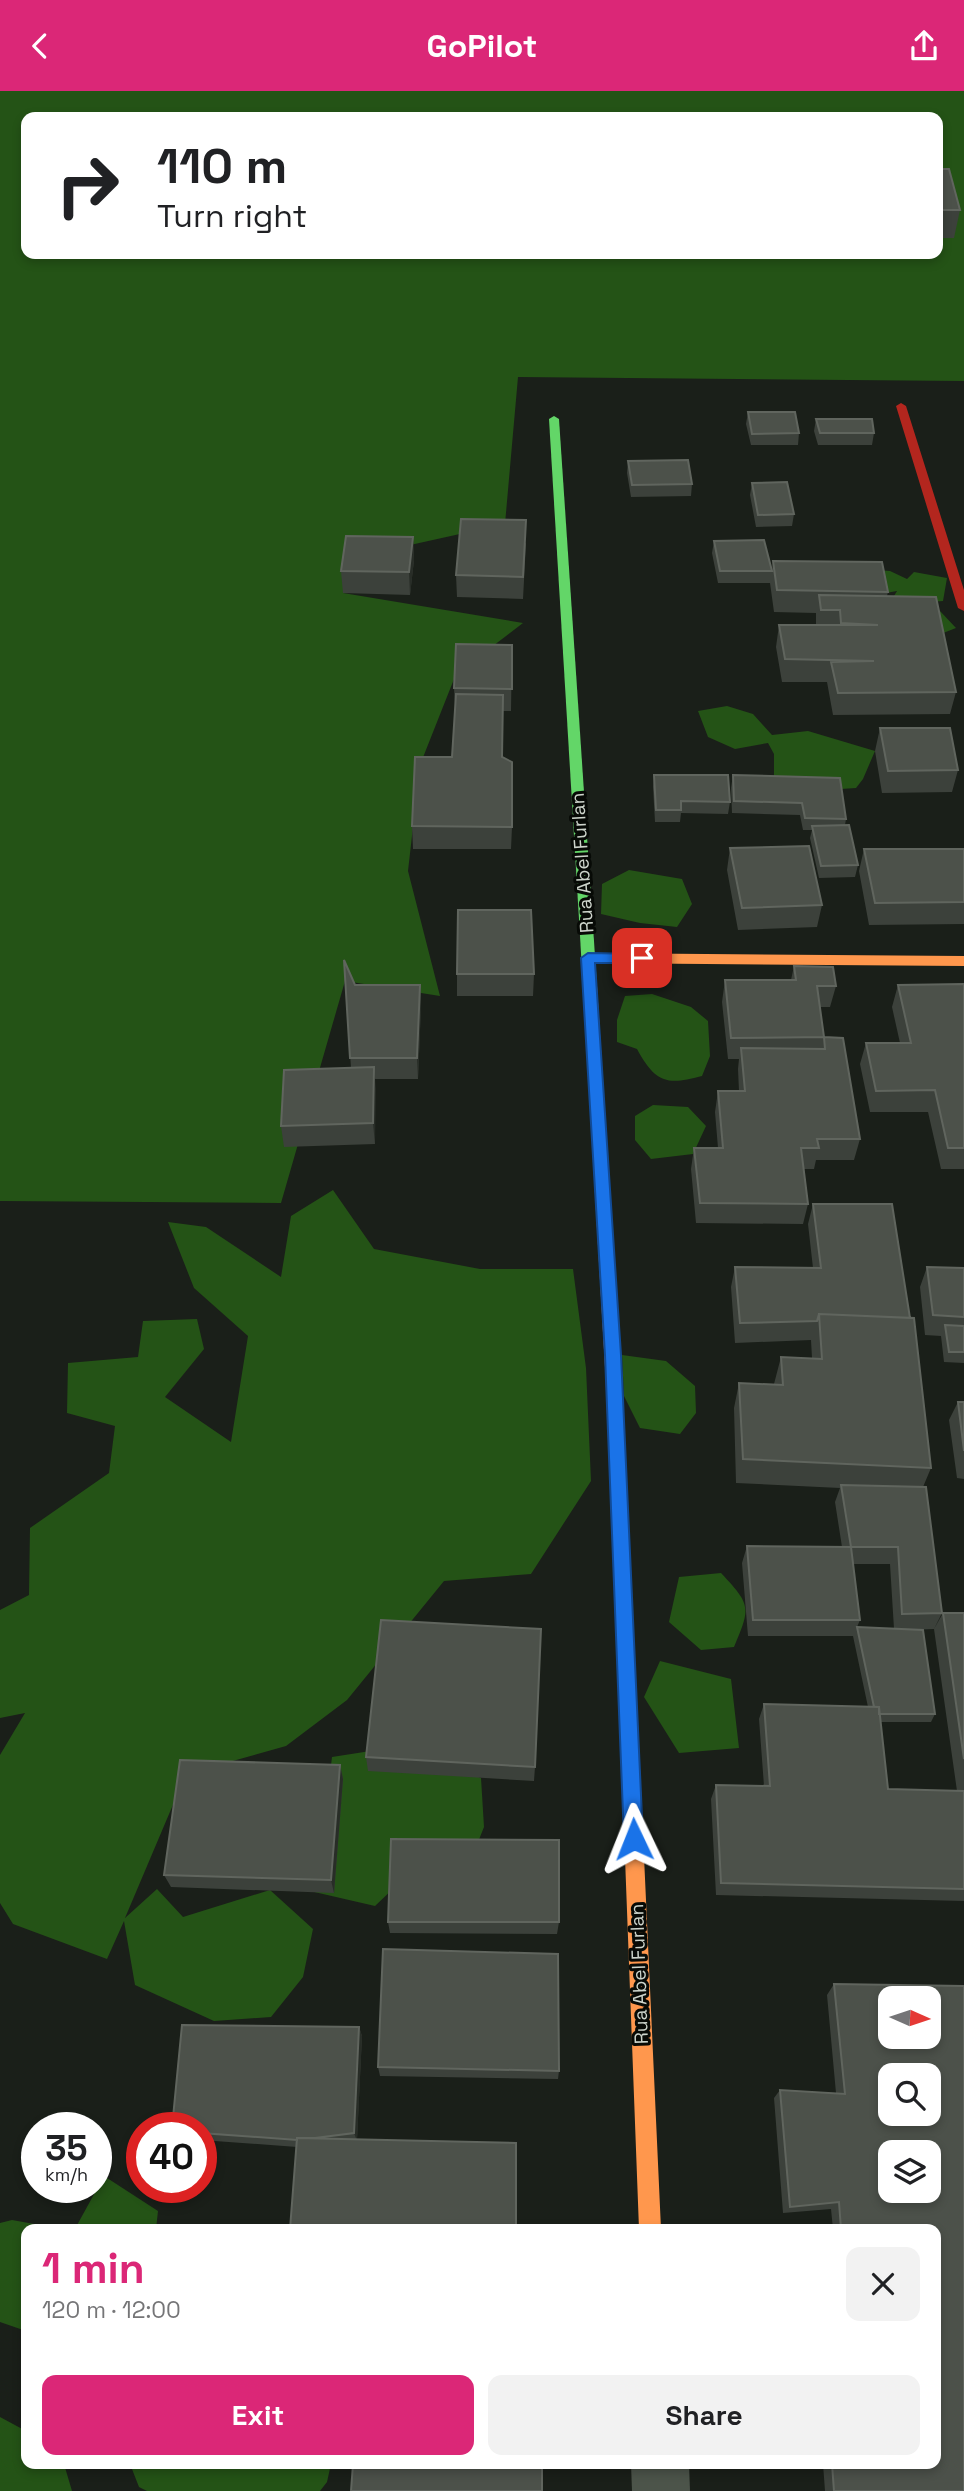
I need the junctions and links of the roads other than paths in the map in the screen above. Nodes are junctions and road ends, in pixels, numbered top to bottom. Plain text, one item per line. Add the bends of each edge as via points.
1 (901, 406) dead end
2 (554, 419) dead end
3 (964, 608) edge
4 (588, 958) junction
5 (964, 961) edge
6 (650, 2224) edge
7 (660, 2469) edge
8 (662, 2491) edge

1 - 3 street
2 - 4 street, Rua Abel Furlan
4 - 5 street
4 - 6 street, Rua Abel Furlan via 613,1367
7 - 8 street

